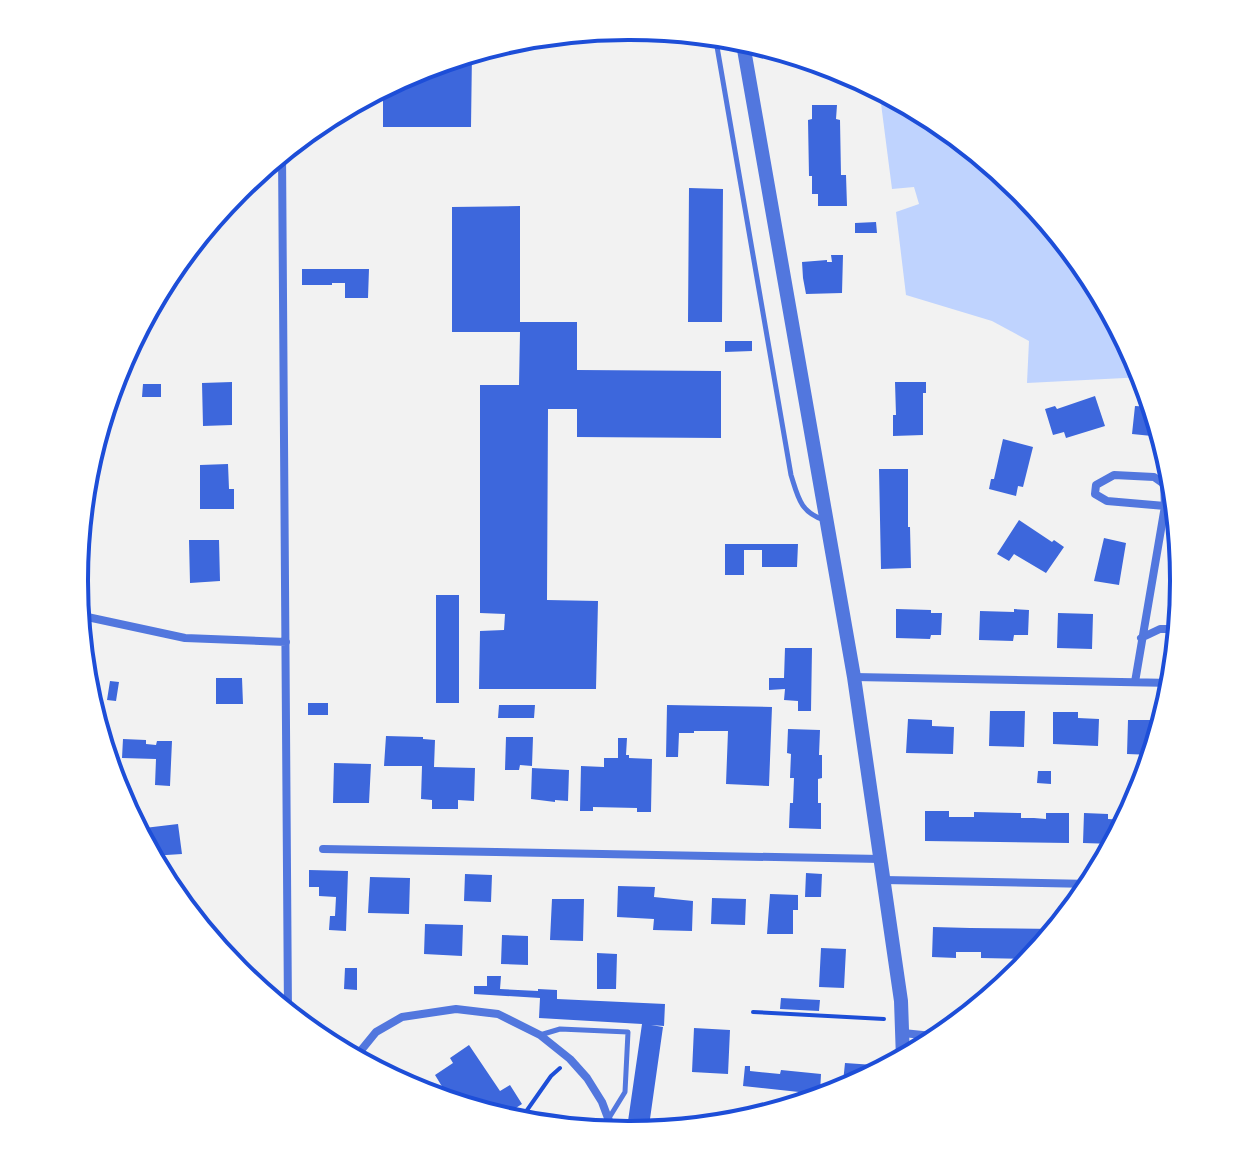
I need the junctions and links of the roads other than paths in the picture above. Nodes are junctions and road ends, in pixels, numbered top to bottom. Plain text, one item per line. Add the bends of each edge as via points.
1 (717, 48) edge
2 (745, 52) edge
3 (282, 167) edge
4 (1160, 481) edge
5 (1165, 506) edge
6 (1165, 508) edge
7 (826, 521) junction
8 (90, 618) edge
9 (1167, 629) edge
10 (1141, 638) junction
11 (286, 642) junction
12 (854, 677) junction
13 (1135, 682) junction
14 (1160, 683) edge
15 (323, 849) dead end
16 (881, 859) junction
17 (884, 880) junction
18 (1076, 884) edge
19 (288, 999) edge
20 (903, 1027) junction
21 (925, 1033) edge
22 (540, 1035) junction
23 (903, 1046) edge
24 (361, 1050) edge
25 (609, 1119) joint

1 - 7 lane via 791,475 799,502
2 - 7 street
3 - 11 street
4 - 5 street via 1114,475 1096,485 1095,494 1107,501
6 - 10 street
7 - 12 street
8 - 11 street via 185,638
9 - 10 street
10 - 13 street
11 - 19 street
12 - 13 street
12 - 16 street
13 - 14 street
15 - 16 street
16 - 17 street
17 - 18 street
17 - 20 street
20 - 21 street
20 - 23 street
22 - 24 street via 498,1014 456,1009 402,1017 376,1032
22 - 25 street via 570,1059 595,1090
22 - 25 lane via 560,1029 628,1032 625,1092

